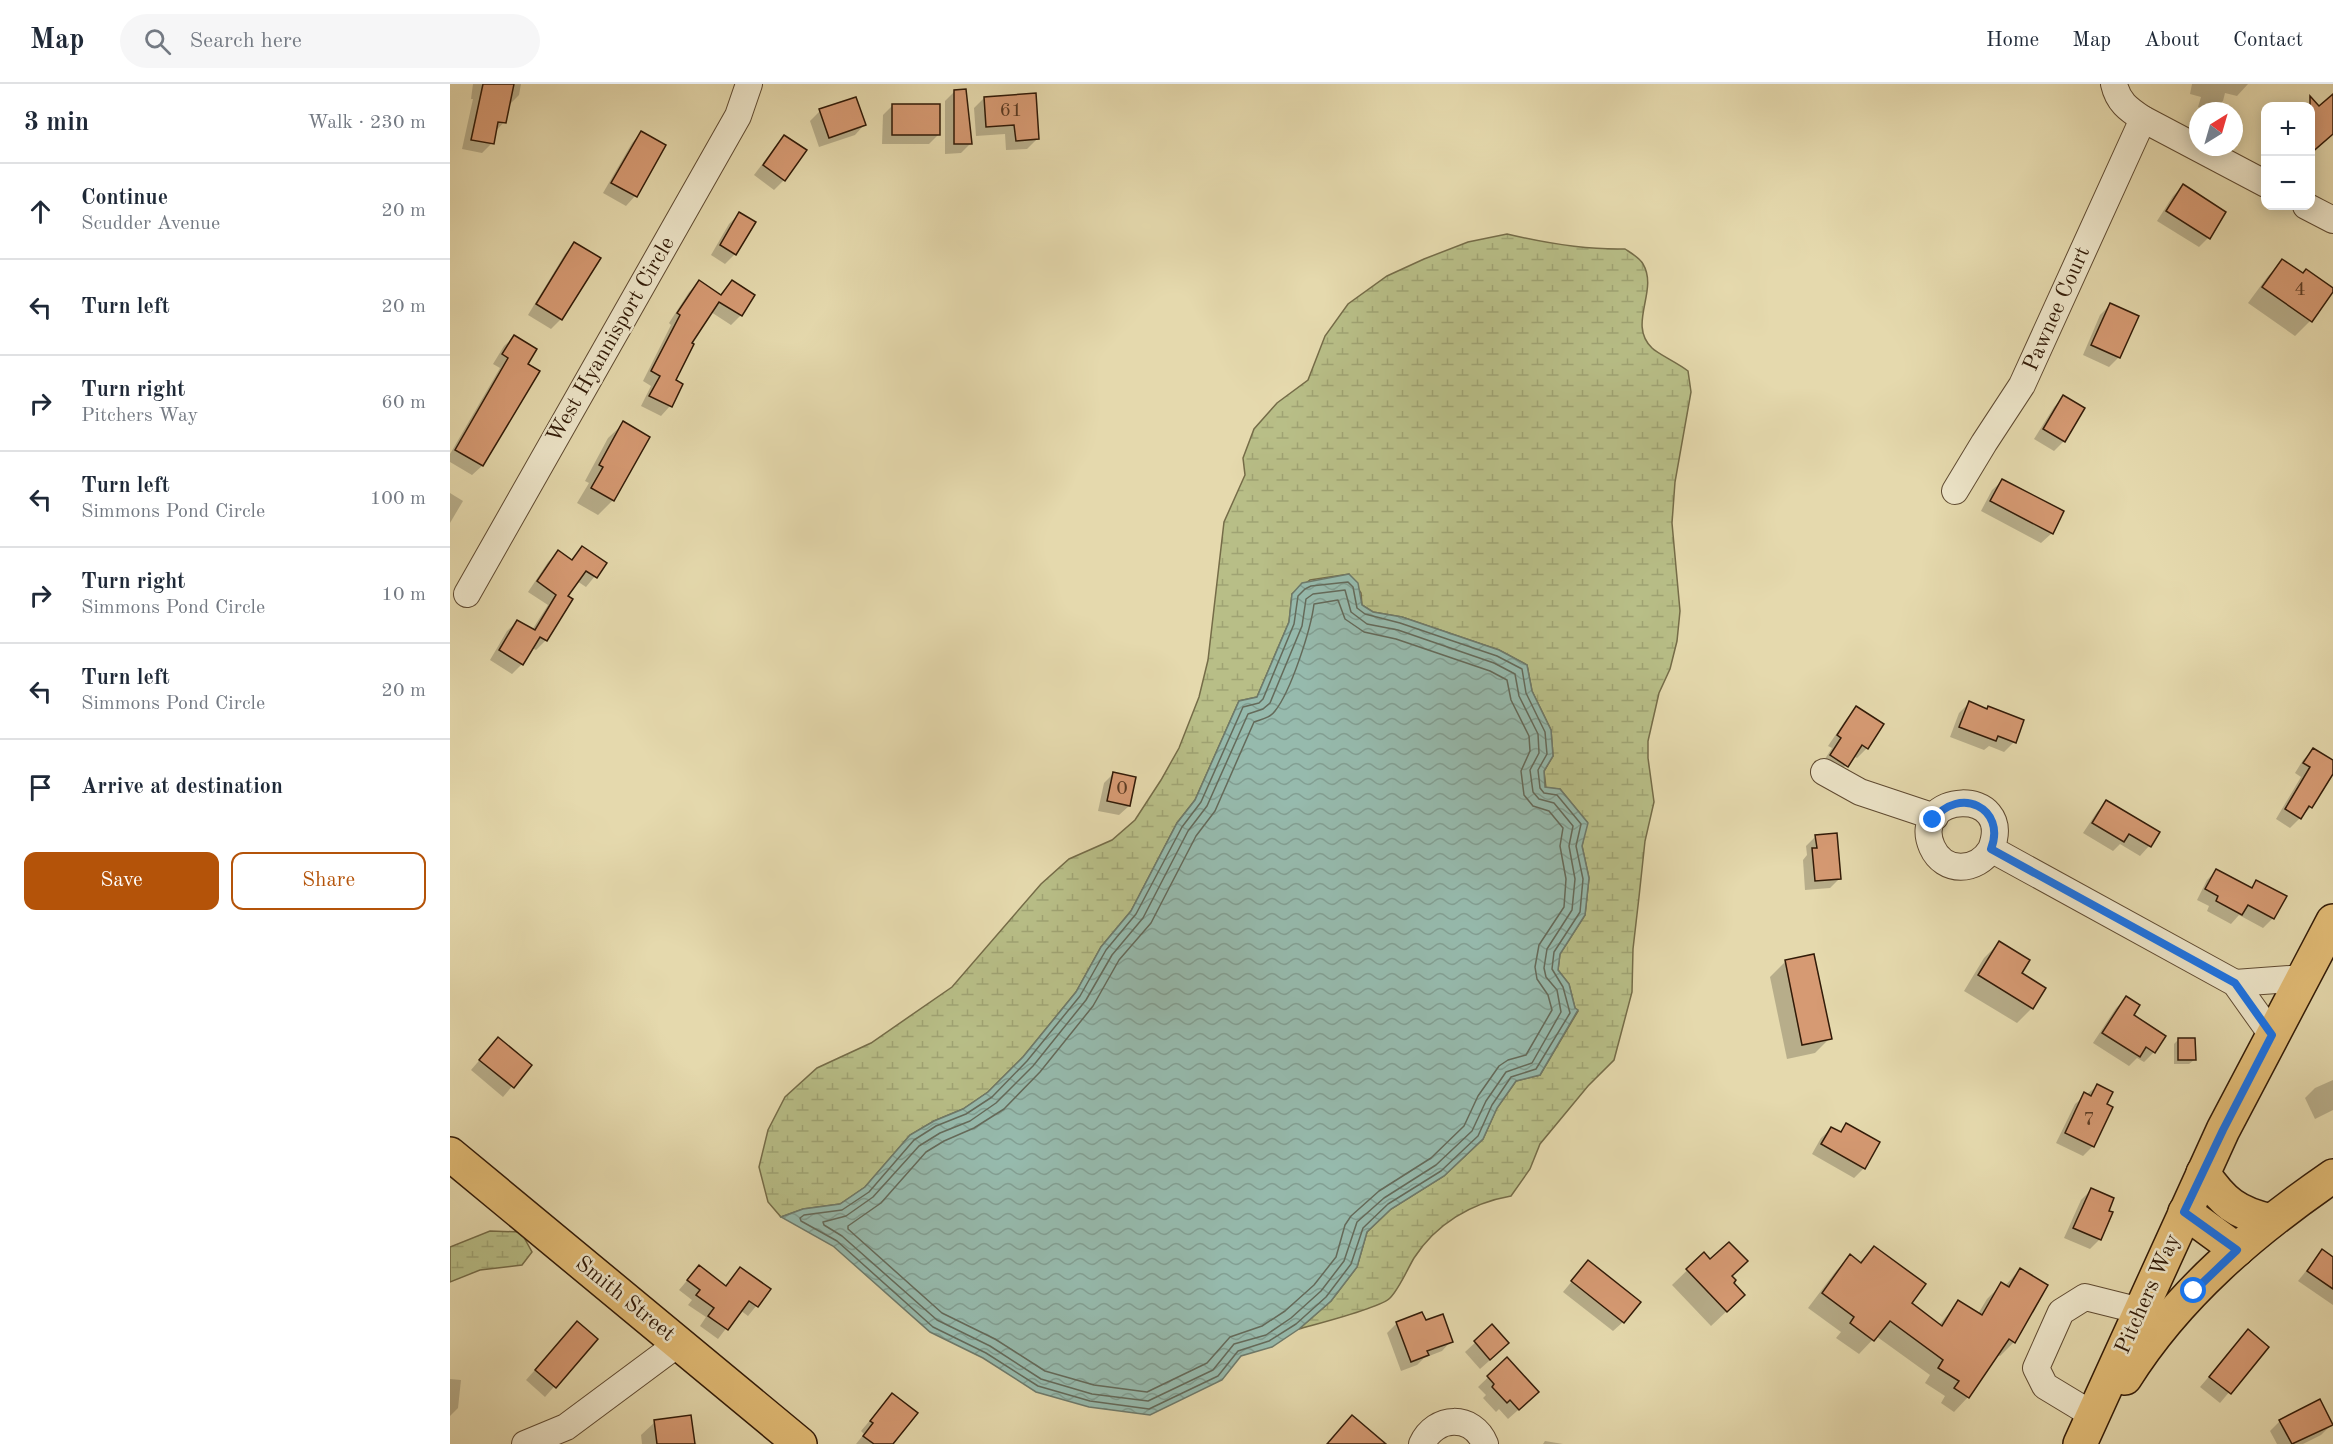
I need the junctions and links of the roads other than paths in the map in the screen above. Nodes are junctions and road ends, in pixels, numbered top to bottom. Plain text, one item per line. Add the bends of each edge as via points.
1 (749, 84) edge
2 (2114, 84) edge
3 (2143, 119) junction
4 (2261, 182) edge
5 (2314, 210) edge
6 (2333, 220) edge
7 (1955, 491) dead end
8 (466, 594) dead end
9 (1824, 772) dead end
10 (1935, 817) junction
11 (1991, 849) junction
12 (2333, 921) edge
13 (2303, 978) junction
14 (2235, 983) junction
15 (2272, 1035) junction
16 (450, 1154) edge
17 (2203, 1173) junction
18 (2333, 1176) edge
19 (2184, 1212) junction
20 (2271, 1221) junction
21 (2237, 1250) junction
22 (2141, 1311) junction
23 (679, 1343) junction
24 (2085, 1435) edge
25 (525, 1444) edge
26 (800, 1444) edge
27 (1422, 1444) edge
28 (1485, 1444) edge

1 - 8 street, West Hyannisport Circle via 738,116
2 - 3 street via 2124,106
3 - 4 street
3 - 7 street, Pawnee Court via 2022,385
5 - 6 street
9 - 10 street via 1860,792
10 - 11 street via 1954,803 1968,802 1980,807 1993,823
10 - 11 street via 1930,826 1930,841 1947,864 1969,867 1982,861
11 - 14 street
12 - 13 main road, Pitchers Way
13 - 14 street
13 - 15 main road, Pitchers Way
14 - 15 street
15 - 17 main road, Pitchers Way
16 - 23 main road, Smith Street
17 - 19 main road, Pitchers Way
17 - 20 main road via 2214,1190 2235,1209
18 - 20 main road
19 - 21 main road
19 - 22 main road, Pitchers Way
20 - 21 main road
21 - 24 main road via 2164,1326
22 - 24 main road, Pitchers Way
22 - 24 street via 2085,1297 2061,1312 2036,1368 2045,1386
23 - 25 street via 566,1427
23 - 26 main road, Smith Street
27 - 28 street via 1437,1426 1456,1421 1470,1425

